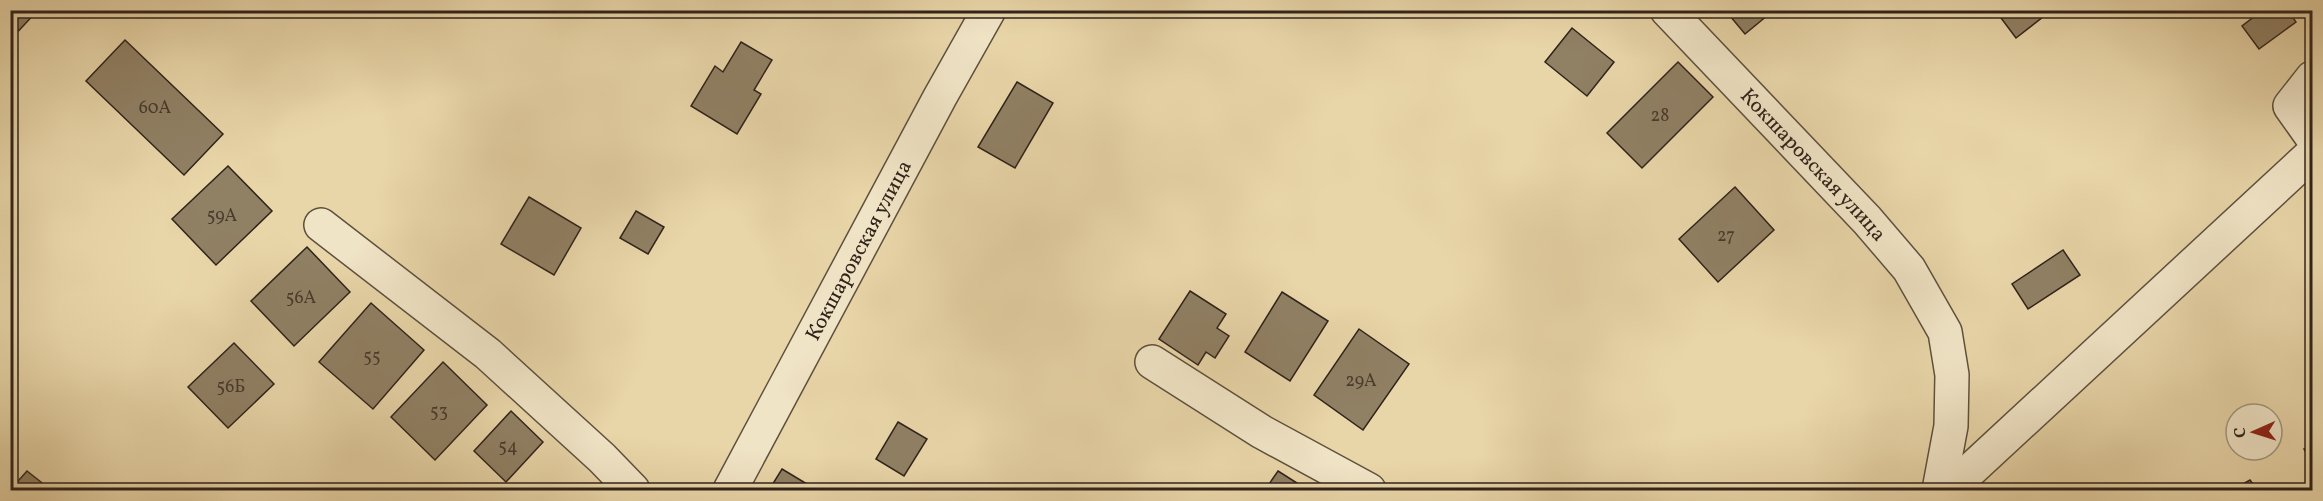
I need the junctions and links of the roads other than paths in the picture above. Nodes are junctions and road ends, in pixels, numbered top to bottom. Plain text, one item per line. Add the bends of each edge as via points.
1 (989, 10) edge
2 (1667, 10) edge
3 (2313, 78) edge
4 (2313, 137) edge
5 (2313, 154) edge
6 (321, 225) dead end
7 (1152, 362) dead end
8 (633, 490) edge
9 (730, 490) edge
10 (1369, 490) edge
11 (1939, 490) edge
12 (1949, 490) edge

1 - 9 street, Кокшаровская улица
2 - 11 street, Кокшаровская улица via 1888,244 1909,269 1945,332 1952,375 1951,426
3 - 4 street via 2290,106
5 - 12 street
6 - 8 street via 488,354
7 - 10 street via 1262,432

